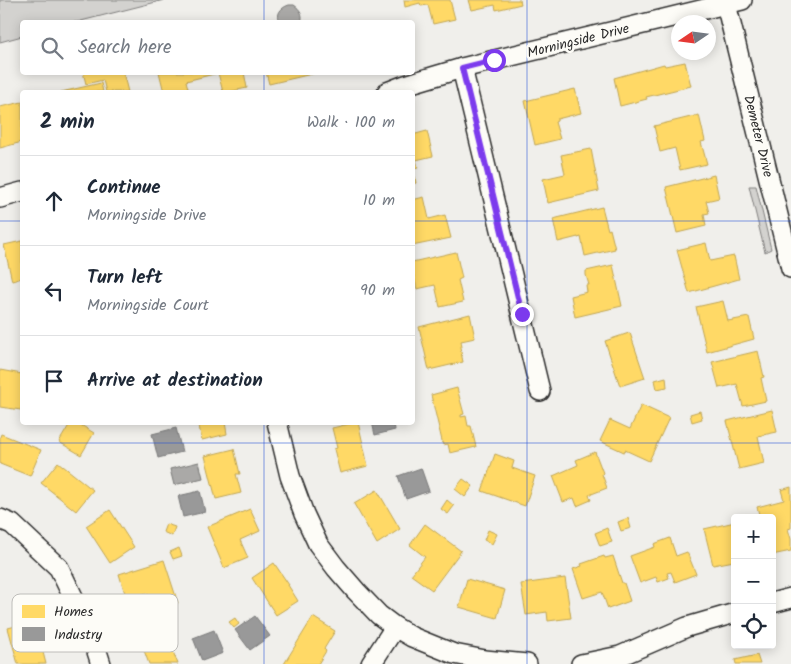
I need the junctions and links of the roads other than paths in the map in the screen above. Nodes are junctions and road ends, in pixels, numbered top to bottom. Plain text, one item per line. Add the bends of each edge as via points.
1 (734, 2) edge
2 (462, 68) junction
3 (392, 90) edge
4 (20, 193) edge
5 (0, 198) edge
6 (791, 268) edge
7 (540, 390) dead end
8 (278, 425) edge
9 (0, 519) edge
10 (72, 594) edge
11 (791, 598) edge
12 (776, 602) edge
13 (731, 614) edge
14 (395, 627) junction
15 (97, 652) edge
16 (601, 662) edge
17 (101, 664) edge
18 (371, 664) edge
19 (527, 664) edge
20 (581, 664) edge

1 - 2 street, Morningside Drive
1 - 6 street, Demeter Drive
2 - 3 street, Morningside Drive
2 - 7 street
4 - 5 street
8 - 14 street via 290,476 318,544 356,590
9 - 10 street via 12,524 59,568
11 - 12 street
13 - 16 street via 687,627
14 - 18 street
14 - 19 street via 454,654
15 - 17 street
16 - 20 street

